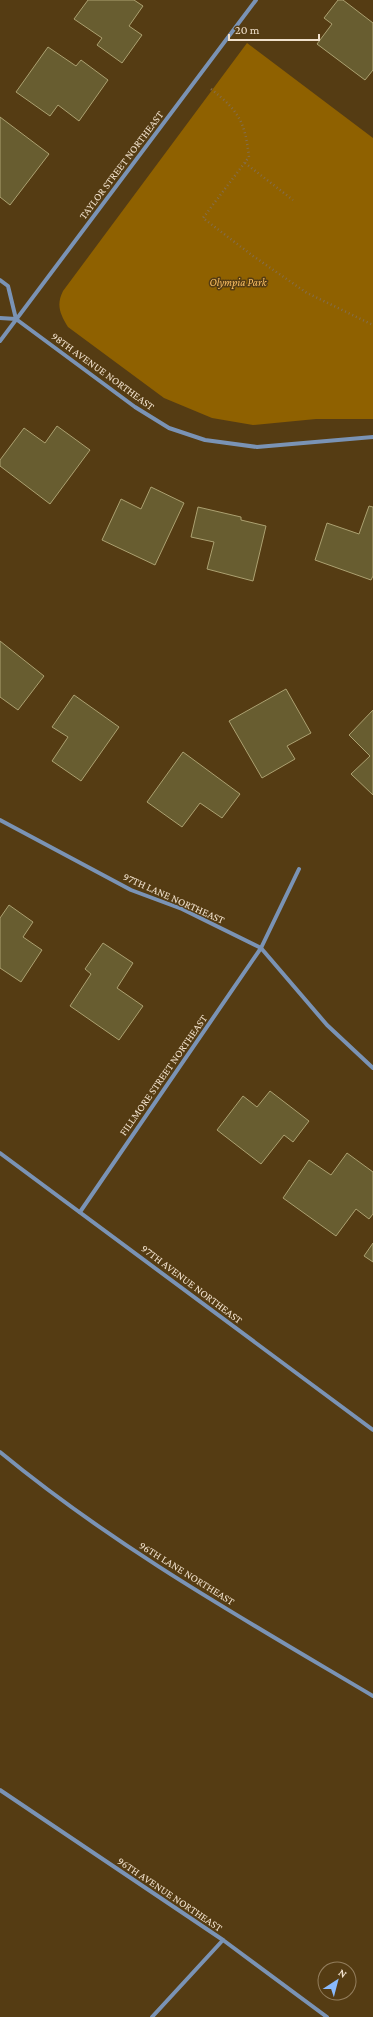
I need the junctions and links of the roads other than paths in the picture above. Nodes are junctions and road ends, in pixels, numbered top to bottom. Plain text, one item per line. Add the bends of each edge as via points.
1 (256, 0) edge
2 (0, 280) edge
3 (0, 318) edge
4 (16, 319) junction
5 (0, 341) edge
6 (373, 437) edge
7 (0, 820) edge
8 (299, 869) dead end
9 (261, 948) junction
10 (373, 1068) edge
11 (0, 1152) edge
12 (80, 1212) junction
13 (373, 1430) edge
14 (0, 1452) edge
15 (373, 1696) edge
16 (0, 1790) edge
17 (223, 1940) junction
18 (152, 2017) edge
19 (326, 2017) edge

1 - 4 street, TAYLOR STREET NORTHEAST
2 - 4 street via 8,286
3 - 4 street
4 - 5 street, TAYLOR STREET NORTHEAST
4 - 6 street, 98TH AVENUE NORTHEAST via 135,407 169,428 205,440 257,447
7 - 9 street, 97TH LANE NORTHEAST via 131,890 182,909
8 - 9 street, FILLMORE STREET NORTHEAST
9 - 10 street, 97TH LANE NORTHEAST via 327,1025
9 - 12 street, FILLMORE STREET NORTHEAST
11 - 12 street, 97TH AVENUE NORTHEAST
12 - 13 street, 97TH AVENUE NORTHEAST
14 - 15 street, 96TH LANE NORTHEAST via 34,1480 175,1578
16 - 17 street, 96TH AVENUE NORTHEAST
17 - 18 street
17 - 19 street, 96TH AVENUE NORTHEAST

